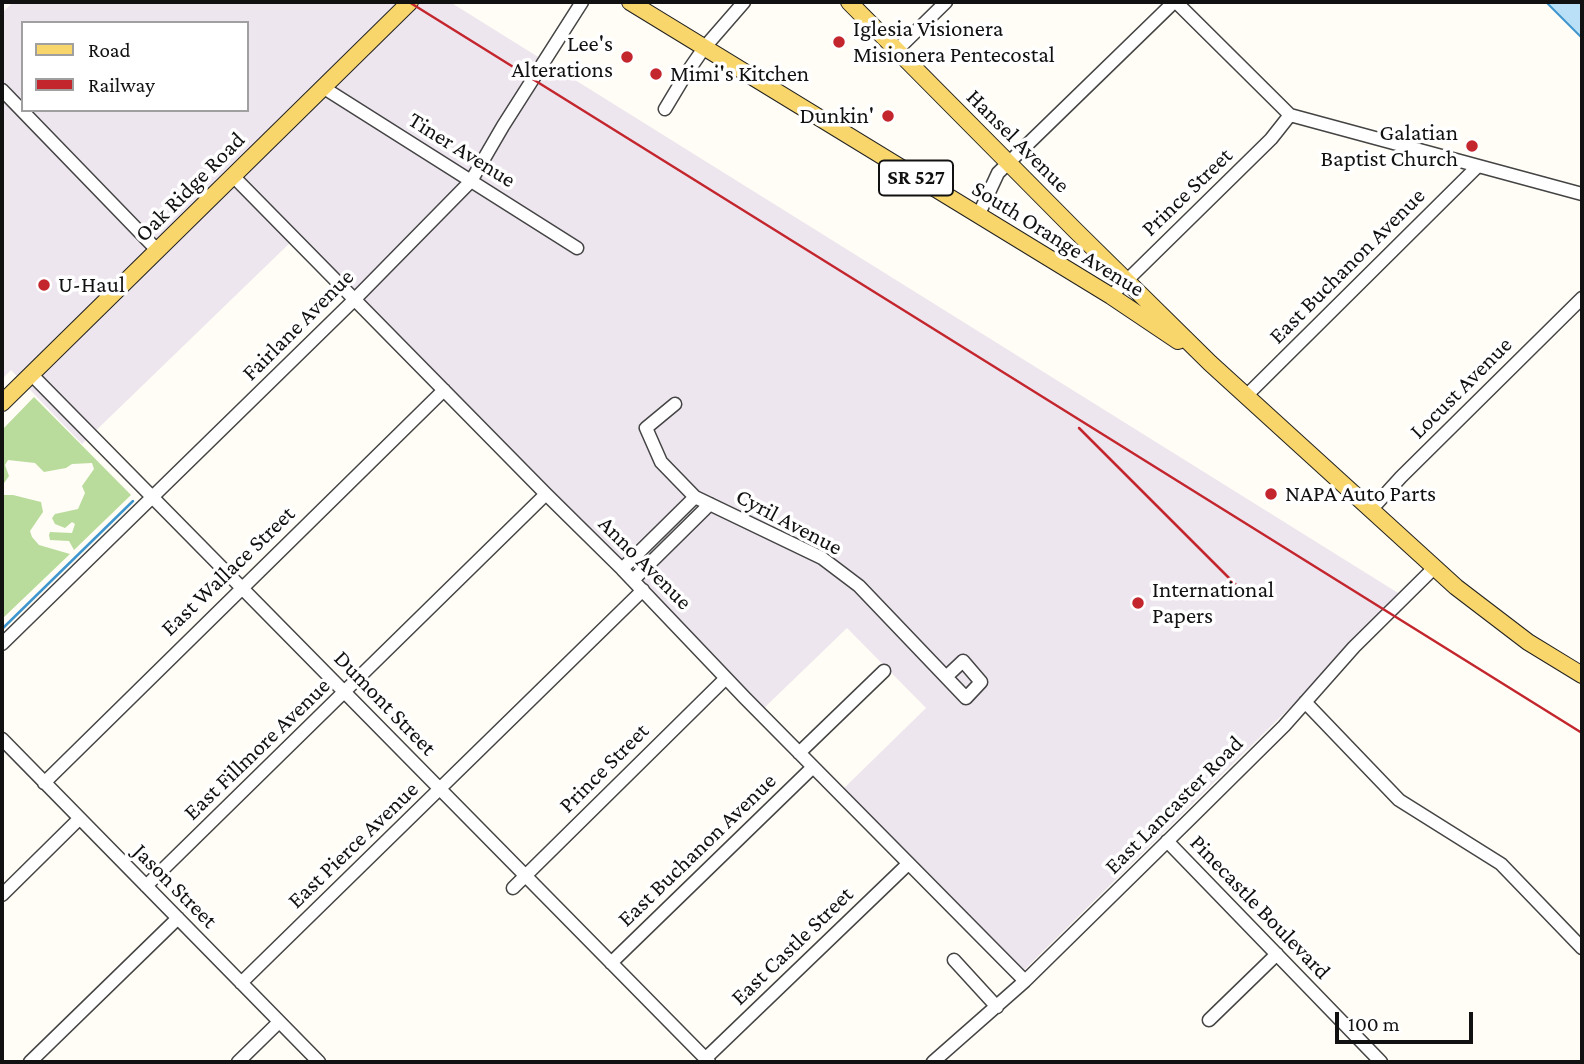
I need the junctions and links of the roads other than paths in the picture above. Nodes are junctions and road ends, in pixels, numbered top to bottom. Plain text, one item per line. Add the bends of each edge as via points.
1 (410, 2) edge
2 (582, 2) edge
3 (630, 2) edge
4 (744, 2) edge
5 (849, 2) edge
6 (946, 2) edge
7 (1175, 2) edge
8 (704, 48) junction
9 (897, 50) junction
10 (324, 88) junction
11 (2, 90) edge
12 (665, 109) dead end
13 (21, 110) edge
14 (23, 112) edge
15 (1290, 115) junction
16 (1008, 163) junction
17 (1477, 167) junction
18 (233, 176) junction
19 (471, 181) junction
20 (1582, 194) edge
21 (978, 216) junction
22 (577, 248) dead end
23 (158, 251) junction
24 (1126, 280) junction
25 (1111, 296) junction
26 (1582, 299) edge
27 (354, 300) junction
28 (1210, 363) junction
29 (31, 374) junction
30 (444, 390) junction
31 (1247, 395) junction
32 (2, 403) edge
33 (675, 404) dead end
34 (546, 494) junction
35 (695, 497) junction
36 (152, 498) junction
37 (709, 504) junction
38 (1371, 510) junction
39 (635, 555) junction
40 (648, 565) junction
41 (1434, 568) junction
42 (622, 569) junction
43 (633, 580) junction
44 (242, 587) junction
45 (643, 590) junction
46 (2, 644) edge
47 (884, 671) dead end
48 (1582, 675) edge
49 (946, 677) dead end
50 (726, 678) junction
51 (346, 692) junction
52 (1304, 702) junction
53 (2, 739) edge
54 (799, 753) junction
55 (813, 766) junction
56 (44, 783) junction
57 (440, 789) junction
58 (79, 819) junction
59 (1167, 841) junction
60 (908, 864) junction
61 (526, 876) junction
62 (146, 886) junction
63 (513, 888) dead end
64 (2, 895) edge
65 (178, 918) junction
66 (1582, 948) edge
67 (1277, 954) junction
68 (954, 960) dead end
69 (611, 963) junction
70 (1025, 981) junction
71 (242, 982) junction
72 (996, 1007) junction
73 (1209, 1020) dead end
74 (279, 1022) junction
75 (707, 1060) edge
76 (30, 1062) edge
77 (238, 1062) edge
78 (319, 1062) edge
79 (933, 1062) edge
80 (1381, 1062) edge

1 - 10 main road, Oak Ridge Road
2 - 19 street, Fairlane Avenue
3 - 8 main road, South Orange Avenue / SR 527
4 - 8 street
5 - 9 main road, Hansel Avenue / SR 527
6 - 9 street
7 - 15 street
7 - 16 street
8 - 12 street
8 - 21 main road, South Orange Avenue / SR 527
9 - 16 main road, Hansel Avenue / SR 527
10 - 18 main road, Oak Ridge Road
10 - 19 street, Tiner Avenue
11 - 13 street
14 - 23 street
15 - 17 street
15 - 24 street, Prince Street
16 - 21 street via 998,173
16 - 24 main road, Hansel Avenue / SR 527
17 - 20 street
17 - 31 street, East Buchanon Avenue
18 - 23 main road, Oak Ridge Road
18 - 27 street, Anno Avenue
19 - 22 street, Tiner Avenue
19 - 27 street, Fairlane Avenue
21 - 25 main road, South Orange Avenue / SR 527
23 - 29 main road, Oak Ridge Road
24 - 25 street, Prince Street
24 - 28 main road, South Orange Avenue / SR 527
25 - 28 main road, South Orange Avenue / SR 527
26 - 38 street, Locust Avenue
27 - 30 street, Anno Avenue
27 - 36 street, Fairlane Avenue
28 - 31 main road, South Orange Avenue / SR 527
29 - 32 main road, Oak Ridge Road
29 - 36 street, Dumont Street
30 - 34 street, Anno Avenue
30 - 44 street, East Wallace Street
31 - 38 main road, South Orange Avenue / SR 527
33 - 35 street, Cyril Avenue via 646,428 661,462
34 - 42 street, Anno Avenue
34 - 51 street, East Fillmore Avenue
35 - 37 street, Cyril Avenue
35 - 39 street
36 - 44 street, Dumont Street
36 - 46 street, Fairlane Avenue
37 - 40 street
37 - 49 street, Cyril Avenue via 822,558 859,586
38 - 41 main road, South Orange Avenue / SR 527
39 - 40 street
39 - 42 street
40 - 43 street
41 - 48 main road, South Orange Avenue / SR 527 via 1502,622
41 - 52 street, East Lancaster Road
42 - 43 street, Anno Avenue
43 - 45 street, Anno Avenue
44 - 51 street, Dumont Street
44 - 56 street, East Wallace Street
45 - 50 street, Anno Avenue
45 - 57 street, East Pierce Avenue
47 - 54 street
50 - 54 street, Anno Avenue
50 - 61 street, Prince Street
51 - 57 street, Dumont Street
51 - 62 street, East Fillmore Avenue
52 - 59 street, East Lancaster Road
52 - 66 street via 1399,800 1501,864
53 - 56 street, Jason Street
54 - 55 street, Anno Avenue
55 - 60 street, Anno Avenue
55 - 69 street, East Buchanon Avenue
56 - 58 street, Jason Street
57 - 61 street, Dumont Street
57 - 71 street, East Pierce Avenue
58 - 62 street, Jason Street
58 - 64 street
59 - 67 street, Pinecastle Boulevard
59 - 70 street, East Lancaster Road
60 - 70 street, Anno Avenue
60 - 75 street, East Castle Street
61 - 63 street, Prince Street
61 - 69 street, Dumont Street
62 - 65 street, Jason Street
65 - 71 street, Jason Street
65 - 76 street
67 - 73 street
67 - 80 street, Pinecastle Boulevard
68 - 72 street
69 - 75 street, Dumont Street
70 - 72 street, East Lancaster Road
71 - 74 street, Jason Street
72 - 79 street, East Lancaster Road
74 - 77 street
74 - 78 street, Jason Street

